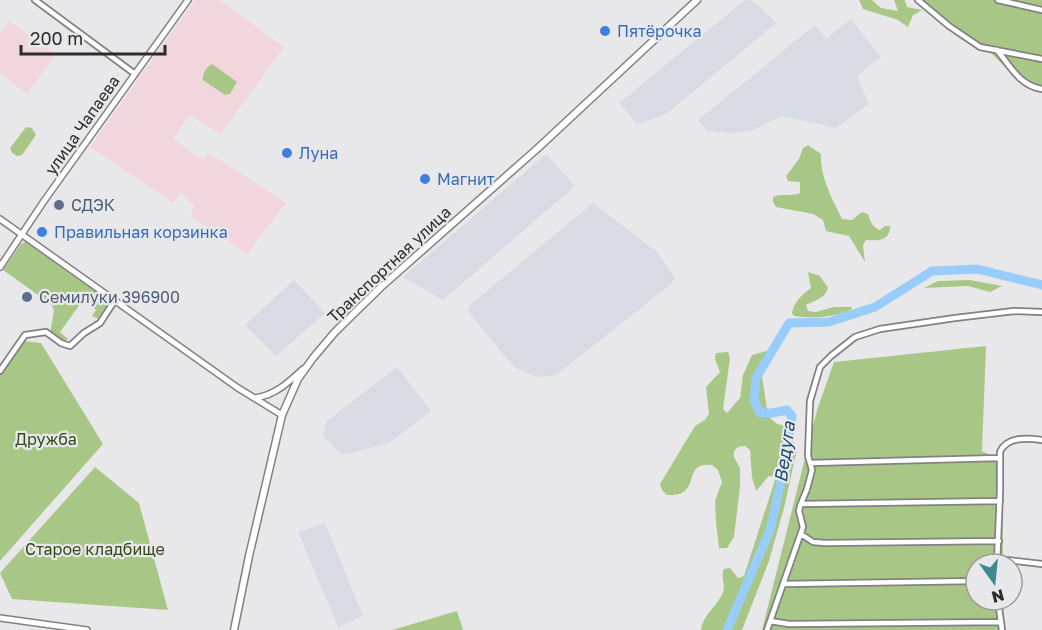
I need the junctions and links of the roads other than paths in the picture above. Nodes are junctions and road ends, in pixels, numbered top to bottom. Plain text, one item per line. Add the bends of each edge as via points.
1 (35, 0) edge
2 (188, 0) edge
3 (697, 0) edge
4 (918, 0) edge
5 (998, 0) edge
6 (1042, 10) edge
7 (997, 50) junction
8 (1042, 59) edge
9 (135, 74) junction
10 (1042, 89) edge
11 (0, 219) edge
12 (22, 234) junction
13 (0, 267) edge
14 (115, 300) junction
15 (1042, 312) edge
16 (308, 364) junction
17 (0, 371) edge
18 (254, 398) junction
19 (282, 415) junction
20 (1042, 440) edge
21 (999, 458) junction
22 (810, 463) junction
23 (1000, 501) junction
24 (801, 504) junction
25 (801, 534) junction
26 (999, 540) junction
27 (998, 552) edge
28 (1024, 563) edge
29 (1042, 564) edge
30 (964, 581) edge
31 (783, 584) junction
32 (1000, 612) edge
33 (0, 618) edge
34 (770, 621) junction
35 (1001, 622) junction
36 (87, 630) edge
37 (234, 630) edge
38 (767, 630) edge
39 (1002, 630) edge

1 - 9 street
2 - 9 street, улица Чапаева
3 - 16 main road, Транспортная улица via 381,287
4 - 7 street via 980,47
5 - 6 street
7 - 8 street
7 - 10 street via 1022,81
9 - 12 street, улица Чапаева
11 - 12 street
12 - 13 street, улица Чапаева
12 - 14 street
14 - 17 street via 100,323 70,346 46,332 25,335
14 - 18 street
15 - 22 street via 955,318 880,329 855,337 820,367 810,401
16 - 18 street via 278,390
16 - 19 main road, Транспортная улица
18 - 19 street
19 - 37 main road, Транспортная улица
20 - 21 street via 1006,443
21 - 22 street
21 - 23 street
22 - 24 street via 812,470
23 - 24 street
23 - 26 street
24 - 25 street
25 - 26 street via 813,542 825,543
25 - 31 street
26 - 27 street
28 - 29 street
30 - 31 street
31 - 34 street
32 - 35 street
33 - 36 street
34 - 35 street
34 - 38 street
35 - 39 street

